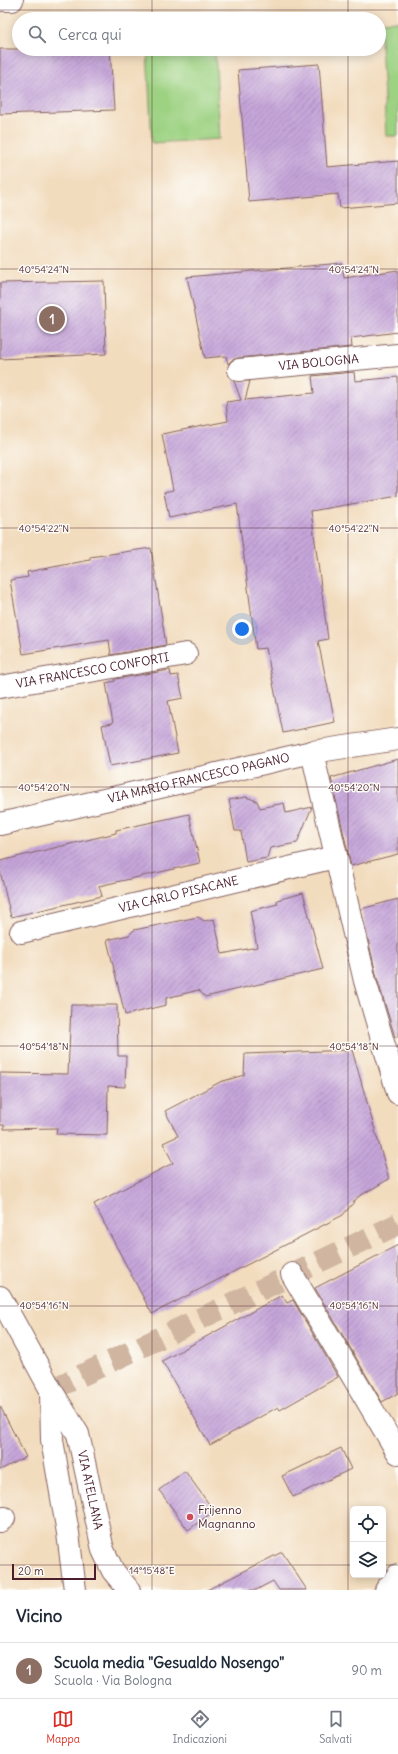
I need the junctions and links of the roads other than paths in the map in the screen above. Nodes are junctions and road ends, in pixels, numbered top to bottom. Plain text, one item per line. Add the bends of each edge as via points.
1 (0, 0) edge
2 (12, 0) edge
3 (398, 355) edge
4 (239, 370) dead end
5 (186, 654) dead end
6 (0, 687) edge
7 (398, 739) edge
8 (312, 752) junction
9 (0, 824) edge
10 (335, 857) junction
11 (21, 932) dead end
12 (398, 1093) edge
13 (292, 1274) dead end
14 (0, 1297) edge
15 (51, 1390) junction
16 (398, 1453) edge
17 (398, 1575) edge
18 (75, 1590) edge
19 (129, 1590) edge
20 (386, 1590) edge

1 - 2 street
3 - 4 street, VIA BOLOGNA
5 - 6 street, VIA FRANCESCO CONFORTI
7 - 8 street, VIA MARIO FRANCESCO PAGANO
8 - 9 street, VIA MARIO FRANCESCO PAGANO
8 - 10 street
10 - 11 street, VIA CARLO PISACANE
10 - 12 street via 365,981
13 - 16 street
14 - 15 street, VIA ATELLANA
15 - 18 street, VIA ATELLANA via 52,1440
15 - 19 street, VIA ATELLANA via 78,1434 103,1550 113,1571
17 - 20 street

